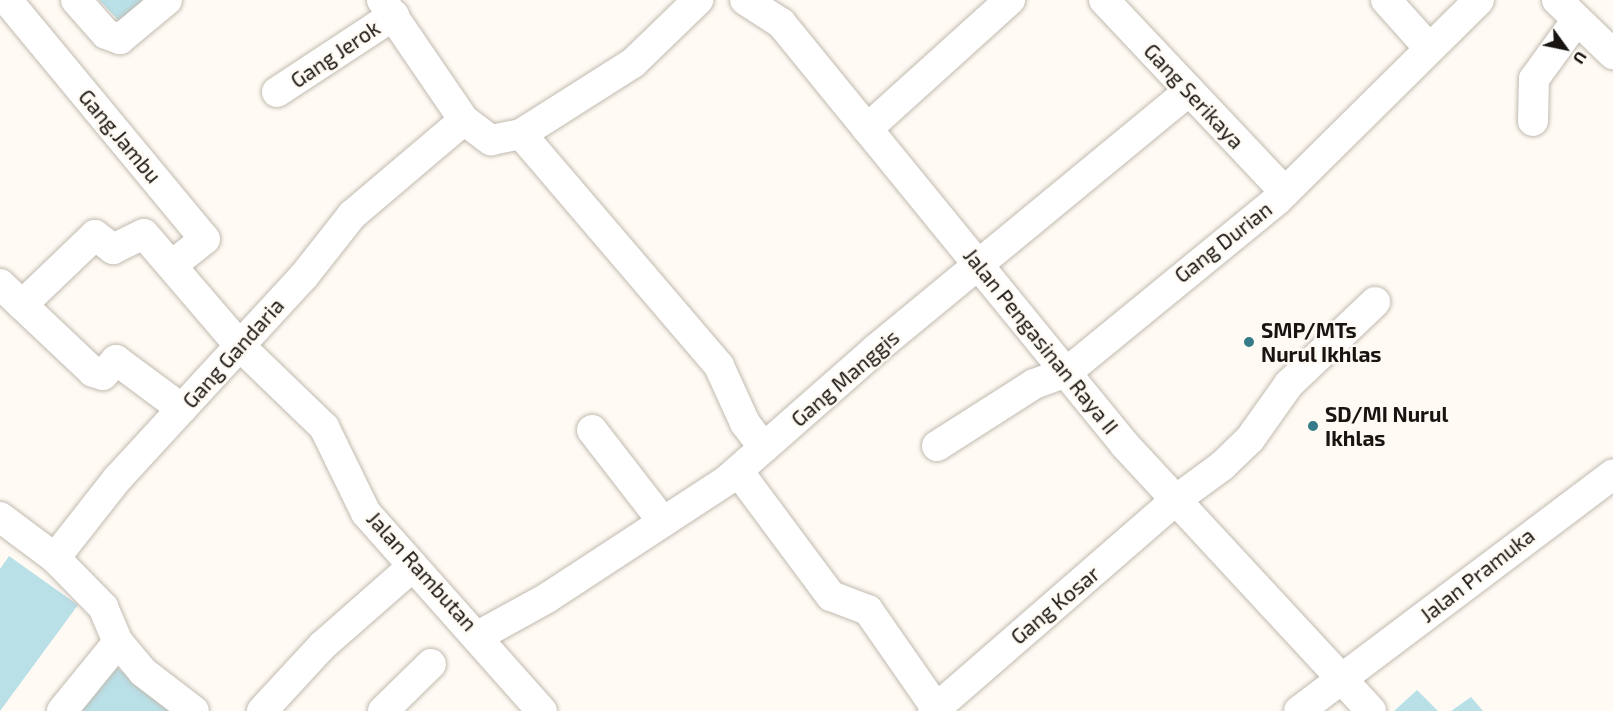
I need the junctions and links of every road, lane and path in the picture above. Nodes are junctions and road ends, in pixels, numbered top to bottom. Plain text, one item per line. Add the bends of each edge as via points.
1 (7, 0) edge
2 (167, 0) edge
3 (698, 0) edge
4 (745, 0) edge
5 (1010, 0) edge
6 (1104, 0) edge
7 (1386, 0) edge
8 (1479, 0) edge
9 (79, 4) edge
10 (388, 8) edge
11 (1566, 10) edge
12 (1429, 48) junction
13 (1613, 54) edge
14 (1189, 91) junction
15 (277, 92) dead end
16 (464, 120) junction
17 (1533, 121) dead end
18 (867, 129) junction
19 (520, 134) junction
20 (1285, 192) junction
21 (979, 265) junction
22 (171, 266) junction
23 (0, 285) edge
24 (1375, 302) dead end
25 (22, 305) junction
26 (240, 346) junction
27 (1067, 372) junction
28 (182, 409) junction
29 (592, 430) dead end
30 (937, 446) dead end
31 (764, 448) junction
32 (738, 471) junction
33 (1613, 474) edge
34 (1177, 499) junction
35 (663, 522) junction
36 (3, 526) edge
37 (56, 558) junction
38 (413, 566) junction
39 (480, 635) junction
40 (118, 642) junction
41 (431, 664) dead end
42 (1344, 679) junction
43 (934, 709) edge
44 (62, 711) edge
45 (194, 711) edge
46 (262, 711) edge
47 (383, 711) edge
48 (542, 711) edge
49 (1299, 711) edge
50 (1371, 711) edge

1 - 22 street, Gang.Jambu via 205,239
2 - 9 street via 120,39 106,34
3 - 19 street via 633,63
4 - 18 street, Jalan Pengasinan Raya II via 781,23
5 - 18 street
6 - 14 street, Gang Serikaya
7 - 12 street
8 - 12 street, Gang Durian
10 - 15 street, Gang Jerok
10 - 16 street
11 - 13 street
11 - 17 street via 1534,80
12 - 20 street, Gang Durian
14 - 20 street, Gang Serikaya
14 - 21 street, Gang Manggis
16 - 19 street via 491,140
16 - 26 street, Gang Gandaria via 352,215
18 - 21 street, Jalan Pengasinan Raya II
19 - 31 street via 719,366 745,423
20 - 27 street, Gang Durian
21 - 27 street, Jalan Pengasinan Raya II
21 - 31 street, Gang Manggis
22 - 25 street, Jalan Rambutan via 144,234 113,249 95,235
22 - 26 street, Jalan Rambutan
23 - 25 street
24 - 34 street, Gang Kosar via 1289,384 1243,446
25 - 28 street via 93,372 103,375 116,360
26 - 28 street, Gang Gandaria
26 - 38 street, Jalan Rambutan via 324,427 366,513
27 - 30 street, Gang Durian via 1034,384
27 - 34 street, Jalan Pengasinan Raya II
28 - 37 street, Gang Gandaria
29 - 35 street
31 - 32 street, Gang Manggis
32 - 35 street, Gang Manggis
32 - 43 street via 831,596 868,609
33 - 42 street, Jalan Pramuka
34 - 42 street, Jalan Pengasinan Raya II
34 - 43 street, Gang Kosar
35 - 39 street, Gang Manggis
36 - 37 street
37 - 40 street via 103,607
38 - 39 street, Jalan Rambutan
38 - 46 street via 322,646
39 - 48 street, Jalan Rambutan
40 - 44 street
40 - 45 street via 143,672
41 - 47 street
42 - 49 street, Jalan Pramuka
42 - 50 street, Jalan Pengasinan Raya II

